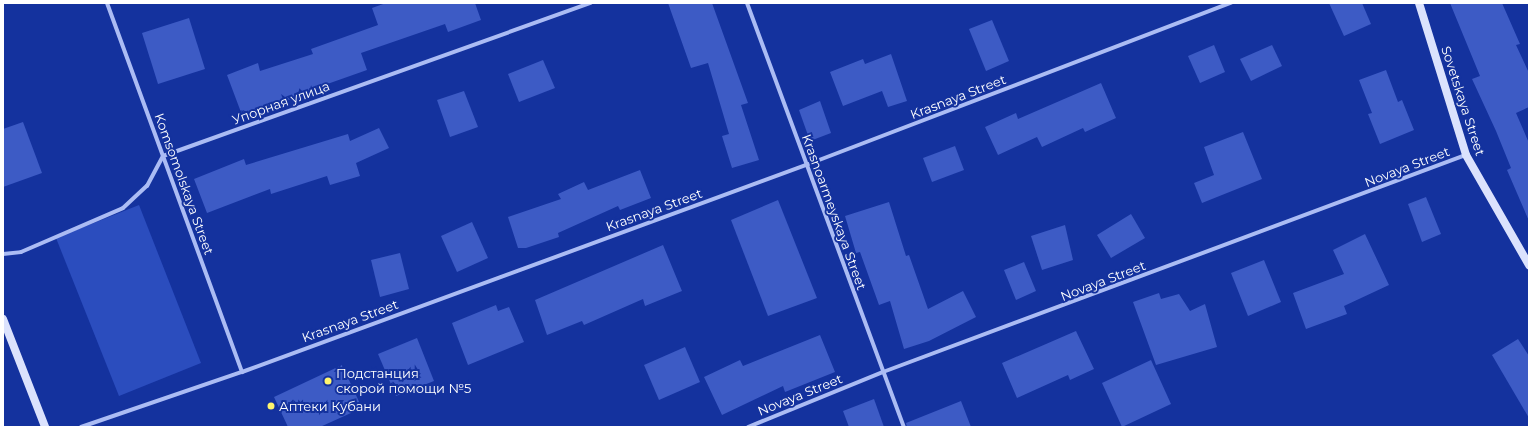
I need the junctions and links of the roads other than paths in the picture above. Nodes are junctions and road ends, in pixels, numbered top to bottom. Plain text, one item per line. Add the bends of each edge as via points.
1 (107, 3) edge
2 (590, 3) edge
3 (747, 3) edge
4 (1231, 3) edge
5 (1419, 3) edge
6 (1466, 155) junction
7 (162, 156) junction
8 (806, 165) junction
9 (3, 254) edge
10 (1529, 265) edge
11 (3, 319) edge
12 (242, 372) junction
13 (883, 372) junction
14 (45, 427) edge
15 (81, 427) edge
16 (748, 427) edge
17 (904, 427) edge

1 - 7 street, Komsomolskaya Street
2 - 7 street, Упорная улица
3 - 8 street, Krasnoarmeyskaya Street
4 - 8 street, Krasnaya Street
5 - 6 street, Sovetskaya Street
6 - 10 street, Sovetskaya Street
6 - 13 street, Novaya Street
7 - 9 street via 147,186 123,208 21,252
7 - 12 street, Komsomolskaya Street
8 - 12 street, Krasnaya Street
8 - 13 street, Krasnoarmeyskaya Street
11 - 14 street
12 - 15 street, Krasnaya Street
13 - 16 street, Novaya Street
13 - 17 street, Krasnoarmeyskaya Street

